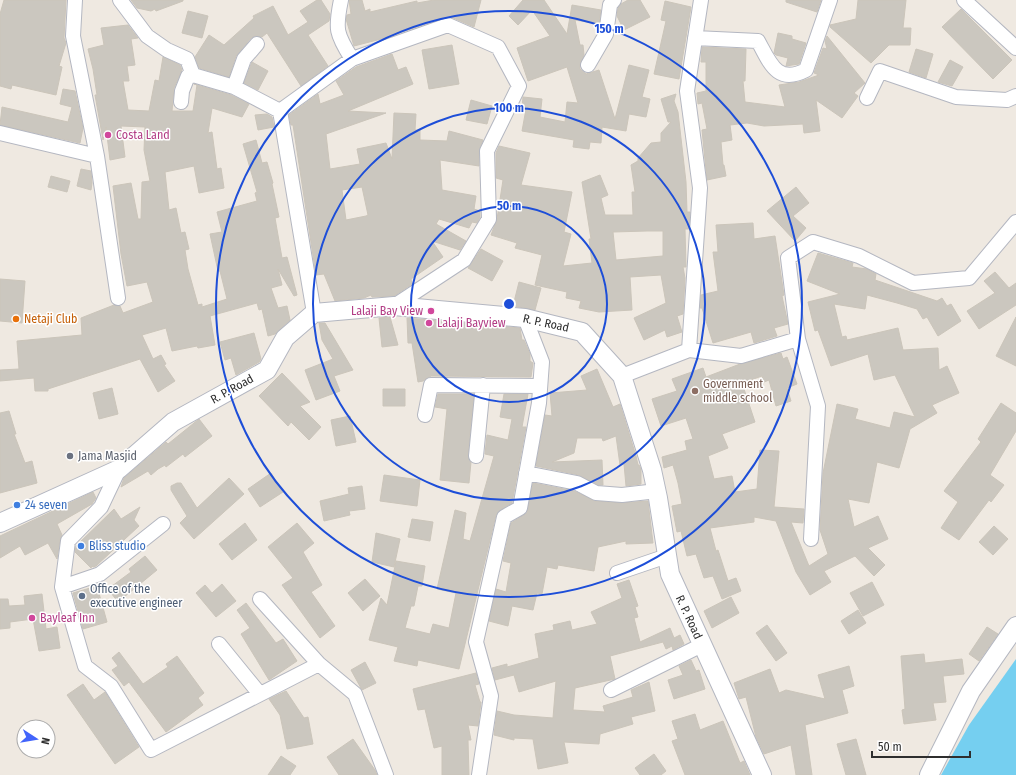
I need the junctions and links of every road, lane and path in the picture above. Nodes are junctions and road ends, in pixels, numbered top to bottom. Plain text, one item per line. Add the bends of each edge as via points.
1 (75, 0) edge
2 (120, 0) edge
3 (341, 0) edge
4 (614, 0) edge
5 (701, 0) edge
6 (830, 0) edge
7 (964, 0) edge
8 (695, 38) junction
9 (257, 44) dead end
10 (1016, 48) edge
11 (352, 59) junction
12 (588, 65) dead end
13 (193, 75) junction
14 (234, 87) junction
15 (1016, 96) edge
16 (867, 98) dead end
17 (180, 102) dead end
18 (280, 111) junction
19 (0, 133) edge
20 (98, 156) junction
21 (1016, 222) edge
22 (118, 298) dead end
23 (394, 306) junction
24 (314, 313) junction
25 (525, 318) junction
26 (798, 339) junction
27 (689, 350) junction
28 (622, 376) junction
29 (483, 385) junction
30 (540, 386) junction
31 (425, 415) dead end
32 (476, 456) dead end
33 (119, 469) junction
34 (526, 473) junction
35 (657, 490) junction
36 (0, 523) edge
37 (163, 524) dead end
38 (810, 539) dead end
39 (667, 556) junction
40 (617, 573) dead end
41 (62, 588) junction
42 (260, 599) dead end
43 (1016, 626) edge
44 (219, 644) dead end
45 (702, 644) junction
46 (319, 664) junction
47 (611, 690) dead end
48 (260, 693) junction
49 (386, 775) edge
50 (479, 775) edge
51 (762, 775) edge
52 (929, 775) edge

1 - 20 street via 73,36
2 - 13 street via 147,36 167,50 187,59
3 - 11 street via 336,23 342,43
4 - 12 street via 610,5 606,34
5 - 8 street
6 - 8 street via 806,70 795,76 784,75 773,67 758,41
7 - 10 street
8 - 27 street via 687,91 700,188
9 - 14 street via 244,59
11 - 18 street
11 - 23 street via 448,26 498,47 519,86 487,151 488,219 464,260
13 - 14 street
13 - 17 street via 188,76
14 - 18 street
15 - 16 street via 1006,100 956,97 880,71
18 - 24 street
19 - 20 street
20 - 22 street
21 - 26 street via 969,278 913,283 859,256 813,242 788,258
23 - 24 street, R. P. Road
23 - 25 street, R. P. Road
24 - 33 street, R. P. Road via 285,338 267,370 173,422
25 - 28 street, R. P. Road via 582,332
25 - 30 street via 542,362
26 - 27 street via 741,356
26 - 38 street via 818,406
27 - 28 street
28 - 35 street, R. P. Road
29 - 30 street
29 - 31 street via 431,385
29 - 32 street
30 - 34 street
33 - 36 street, R. P. Road
33 - 41 street via 100,507 68,541
34 - 35 street via 577,483 596,493 622,494
34 - 50 street via 520,508 504,517 476,642 491,696
35 - 39 street, R. P. Road
37 - 41 street via 100,574
39 - 40 street
39 - 45 street, R. P. Road via 670,574
41 - 48 street via 84,666 112,686 151,750
42 - 46 street
43 - 52 street via 971,691
44 - 48 street
45 - 47 street
45 - 51 street, R. P. Road
46 - 48 street
46 - 49 street via 355,694

